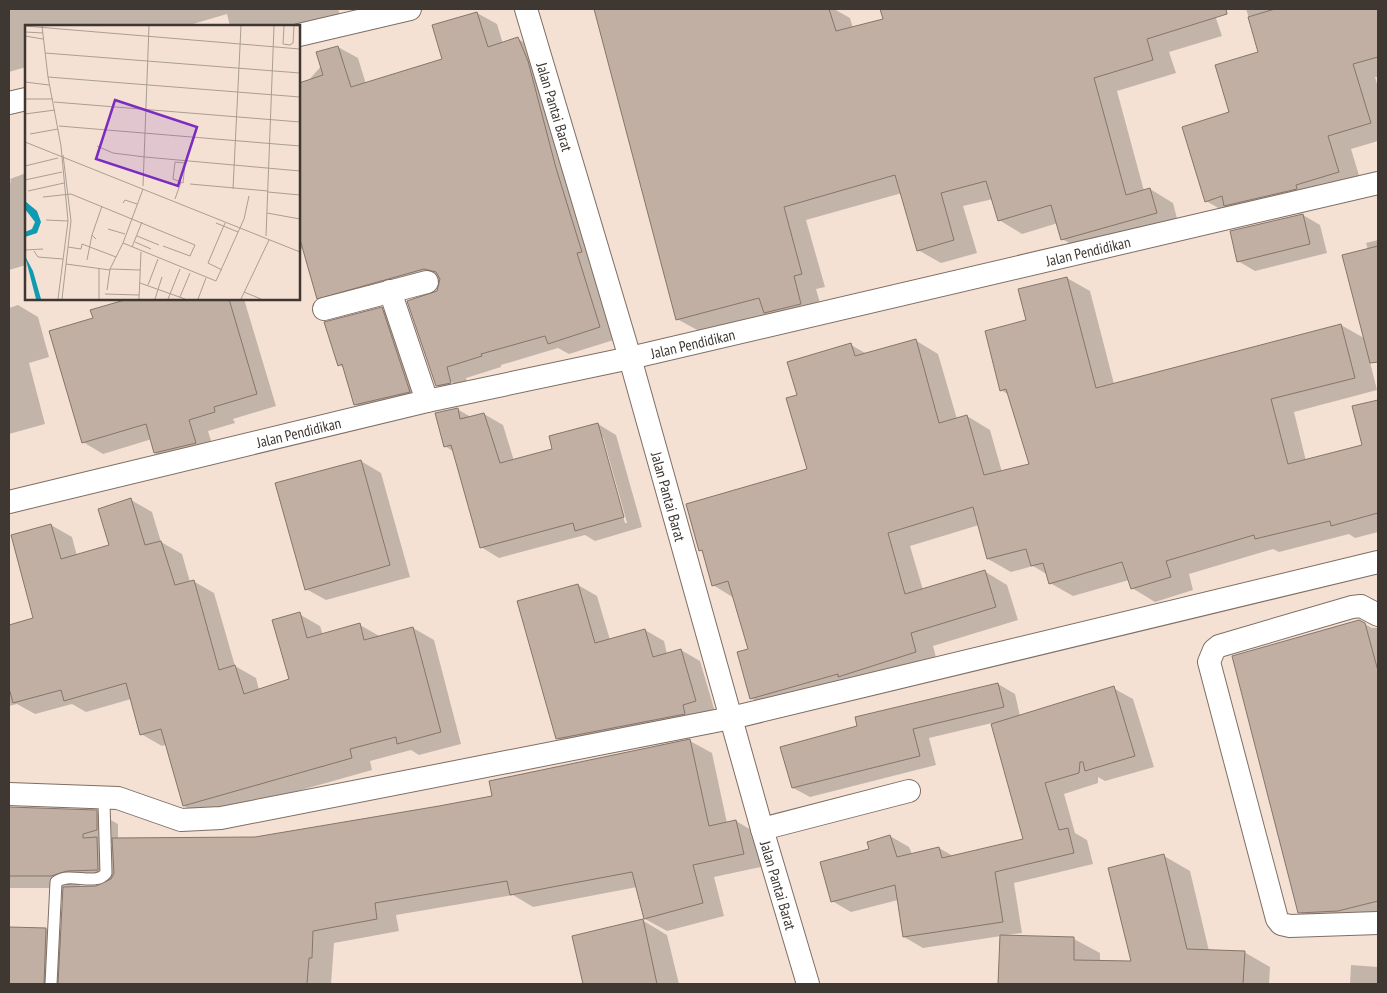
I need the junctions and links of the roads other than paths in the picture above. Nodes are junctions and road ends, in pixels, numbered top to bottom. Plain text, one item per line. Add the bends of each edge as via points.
1 (410, 9) edge
2 (526, 9) edge
3 (300, 35) edge
4 (25, 99) edge
5 (9, 103) edge
6 (1378, 184) edge
7 (427, 282) dead end
8 (390, 291) junction
9 (324, 309) dead end
10 (630, 358) junction
11 (427, 401) junction
12 (9, 502) edge
13 (1378, 562) edge
14 (1378, 615) edge
15 (731, 718) junction
16 (909, 791) dead end
17 (9, 794) edge
18 (52, 796) junction
19 (762, 829) junction
20 (1378, 923) edge
21 (51, 984) edge
22 (808, 984) edge

1 - 3 street
2 - 10 street, Jalan Pantai Barat
4 - 5 street
6 - 10 street, Jalan Pendidikan
7 - 8 street
8 - 9 street
8 - 11 street
10 - 11 street, Jalan Pendidikan
10 - 15 street, Jalan Pantai Barat
11 - 12 street, Jalan Pendidikan
13 - 15 street
14 - 20 street via 1362,606 1352,607 1219,646 1208,662 1277,919 1281,924 1290,926
15 - 18 street via 221,818 181,820 118,798
15 - 19 street, Jalan Pantai Barat
16 - 19 street
17 - 18 street
18 - 21 lane via 104,802 106,873 100,878 62,878 56,882
19 - 22 street, Jalan Pantai Barat

